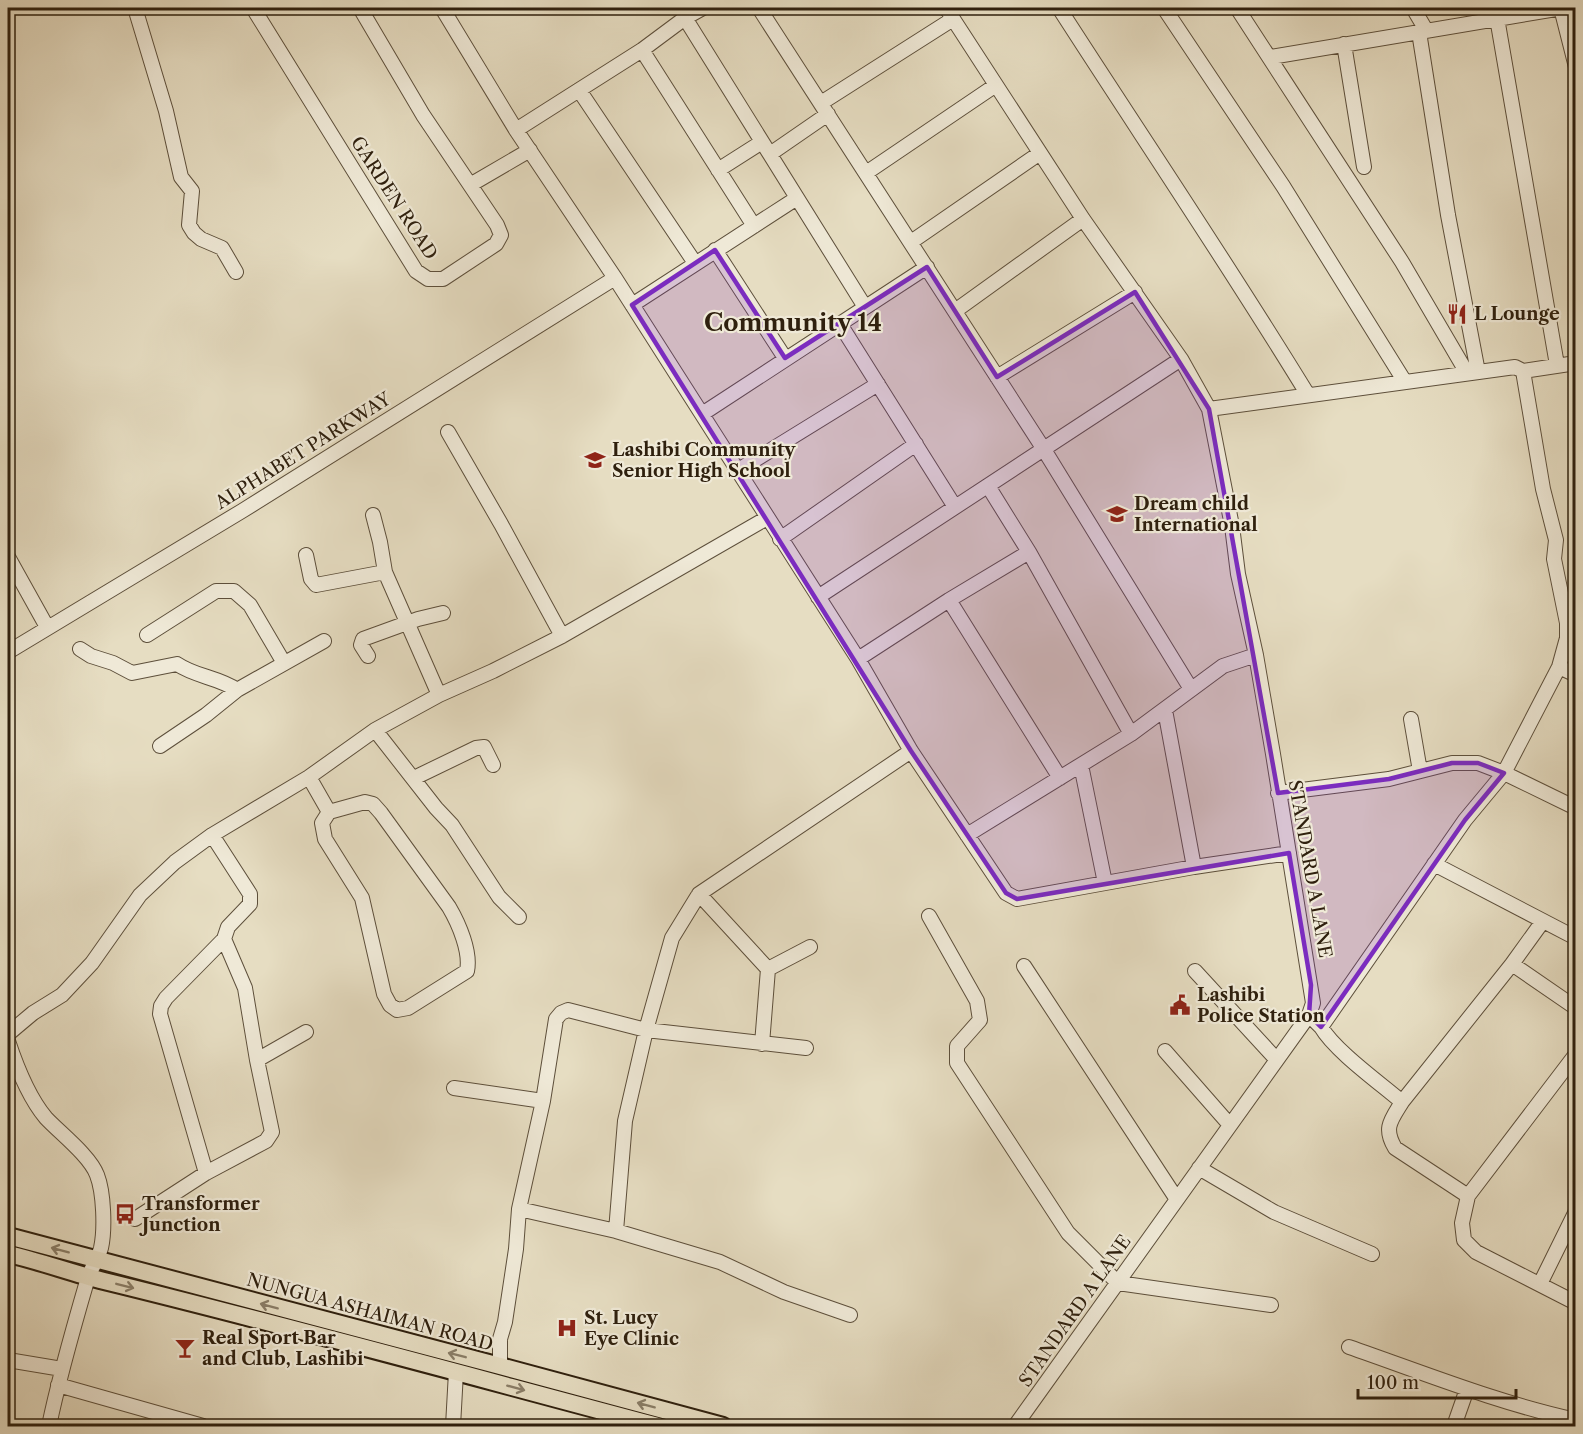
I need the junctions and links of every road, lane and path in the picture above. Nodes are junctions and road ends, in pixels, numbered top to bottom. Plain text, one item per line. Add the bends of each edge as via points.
1 (135, 8) edge
2 (253, 8) edge
3 (360, 8) edge
4 (442, 8) edge
5 (703, 8) edge
6 (759, 8) edge
7 (1059, 8) edge
8 (1164, 8) edge
9 (1237, 8) edge
10 (1413, 8) edge
11 (1561, 8) edge
12 (949, 13) edge
13 (685, 18) junction
14 (1497, 18) junction
15 (1423, 31) junction
16 (1344, 44) junction
17 (642, 50) junction
18 (1271, 57) junction
19 (1575, 67) edge
20 (996, 85) junction
21 (579, 90) junction
22 (825, 108) junction
23 (516, 130) junction
24 (766, 148) junction
25 (530, 150) junction
26 (1040, 153) junction
27 (1364, 167) dead end
28 (718, 170) junction
29 (866, 173) junction
30 (470, 185) junction
31 (797, 198) junction
32 (1083, 219) junction
33 (754, 226) junction
34 (911, 242) junction
35 (715, 250) junction
36 (695, 263) junction
37 (927, 267) junction
38 (236, 272) dead end
39 (615, 278) junction
40 (1135, 292) junction
41 (632, 305) junction
42 (865, 307) junction
43 (955, 311) junction
44 (840, 324) junction
45 (785, 358) junction
46 (1181, 359) junction
47 (1575, 363) edge
48 (1557, 365) junction
49 (1523, 371) junction
50 (1473, 372) junction
51 (997, 377) junction
52 (1405, 382) junction
53 (878, 384) junction
54 (1308, 395) junction
55 (1209, 409) junction
56 (702, 414) junction
57 (448, 432) dead end
58 (916, 444) junction
59 (1043, 448) junction
60 (737, 471) junction
61 (988, 486) junction
62 (955, 507) junction
63 (373, 515) dead end
64 (767, 518) junction
65 (780, 538) junction
66 (1029, 552) junction
67 (306, 555) dead end
68 (8, 557) edge
69 (385, 572) junction
70 (818, 597) junction
71 (949, 600) junction
72 (443, 612) dead end
73 (407, 623) junction
74 (47, 627) junction
75 (147, 635) dead end
76 (561, 636) junction
77 (1571, 637) edge
78 (324, 641) dead end
79 (80, 649) dead end
80 (8, 652) edge
81 (1256, 655) junction
82 (368, 656) dead end
83 (858, 659) junction
84 (284, 663) junction
85 (1559, 667) junction
86 (1575, 675) edge
87 (1191, 689) junction
88 (237, 690) junction
89 (440, 695) junction
90 (1166, 710) junction
91 (1411, 719) dead end
92 (375, 730) junction
93 (1131, 735) junction
94 (160, 746) dead end
95 (911, 752) junction
96 (493, 765) dead end
97 (1081, 765) junction
98 (1420, 771) junction
99 (1504, 773) junction
100 (309, 777) junction
101 (414, 778) junction
102 (1060, 778) junction
103 (1278, 793) junction
104 (1575, 808) edge
105 (329, 812) junction
106 (212, 835) junction
107 (967, 835) junction
108 (1289, 853) junction
109 (1434, 864) junction
110 (1194, 867) junction
111 (1105, 883) junction
112 (699, 894) junction
113 (929, 916) dead end
114 (519, 917) dead end
115 (1543, 921) junction
116 (1575, 938) edge
117 (224, 939) junction
118 (810, 947) dead end
119 (1512, 964) junction
120 (1024, 966) dead end
121 (768, 969) junction
122 (1195, 971) dead end
123 (1575, 1008) edge
124 (1309, 1015) junction
125 (1321, 1027) junction
126 (646, 1030) junction
127 (306, 1032) dead end
128 (8, 1034) edge
129 (8, 1041) edge
130 (762, 1044) junction
131 (806, 1048) dead end
132 (1165, 1051) dead end
133 (1575, 1054) edge
134 (1276, 1059) junction
135 (257, 1060) junction
136 (454, 1088) dead end
137 (543, 1101) junction
138 (1402, 1102) junction
139 (1229, 1124) junction
140 (1199, 1167) junction
141 (206, 1173) junction
142 (1468, 1196) junction
143 (1176, 1198) junction
144 (519, 1209) junction
145 (1575, 1211) edge
146 (135, 1219) dead end
147 (616, 1231) junction
148 (8, 1236) edge
149 (8, 1254) edge
150 (1372, 1254) dead end
151 (96, 1260) junction
152 (88, 1277) junction
153 (1118, 1283) junction
154 (1540, 1284) junction
155 (1575, 1303) edge
156 (1271, 1305) dead end
157 (850, 1315) dead end
158 (1349, 1347) dead end
159 (8, 1360) edge
160 (500, 1366) junction
161 (62, 1369) junction
162 (456, 1372) junction
163 (58, 1385) junction
164 (1467, 1389) junction
165 (1575, 1420) edge
166 (49, 1426) edge
167 (203, 1426) edge
168 (453, 1426) edge
169 (658, 1426) edge
170 (723, 1426) edge
171 (1015, 1426) edge
172 (1454, 1426) edge

1 - 38 street via 181,177 192,191 189,225 201,239 222,248
2 - 30 street, GARDEN ROAD via 416,271 428,279 442,279 500,239 497,225
3 - 30 street, GARDEN ROAD
4 - 23 street
5 - 13 street
6 - 22 street
7 - 54 street
8 - 52 street via 1283,186
9 - 18 street
10 - 15 street
11 - 14 street
11 - 19 street
12 - 20 street, STANDARD A LANE
12 - 22 street
13 - 17 street
13 - 24 street
14 - 15 street
14 - 48 street
15 - 16 street
15 - 50 street
16 - 18 street
16 - 27 street
17 - 21 street
17 - 28 street
18 - 50 street
20 - 26 street, STANDARD A LANE
20 - 29 street
21 - 23 street
21 - 36 street
22 - 24 street
22 - 29 street
23 - 25 street
24 - 28 street
24 - 31 street
25 - 30 street
25 - 39 street
26 - 32 street, STANDARD A LANE
26 - 34 street
28 - 33 street
29 - 34 street
31 - 33 street
31 - 42 street
32 - 40 street, STANDARD A LANE
32 - 43 street
33 - 35 street
34 - 37 street
35 - 36 street
35 - 45 street
36 - 41 street
37 - 42 street
37 - 43 street
39 - 41 street
39 - 74 street, ALPHABET PARKWAY via 242,511
40 - 46 street, STANDARD A LANE
40 - 51 street
41 - 56 street
42 - 44 street
43 - 51 street
44 - 45 street
44 - 53 street
45 - 56 street
46 - 55 street, STANDARD A LANE
46 - 59 street
47 - 48 street
48 - 49 street
49 - 50 street via 1515,367
49 - 77 street
50 - 52 street
51 - 59 street
52 - 54 street
53 - 58 street
53 - 60 street
54 - 55 street
55 - 81 street, STANDARD A LANE
56 - 60 street
57 - 76 street
58 - 62 street
58 - 65 street
59 - 61 street
59 - 87 street
60 - 64 street
61 - 62 street
61 - 66 street
62 - 70 street
63 - 69 street
64 - 65 street
64 - 76 street
65 - 70 street
66 - 71 street
66 - 93 street
67 - 69 street via 316,585
68 - 74 street
69 - 73 street
70 - 83 street
71 - 83 street
71 - 102 street
72 - 73 street
73 - 82 street via 363,639 361,645
73 - 89 street
74 - 80 street, ALPHABET PARKWAY
75 - 84 street via 216,591 234,591 250,605
76 - 89 street
77 - 85 street
78 - 84 street
79 - 88 street via 132,673 177,664
81 - 87 street via 1223,666
81 - 103 street, STANDARD A LANE
83 - 95 street
84 - 88 street
85 - 86 street
85 - 99 street
87 - 90 street
88 - 94 street
89 - 92 street
90 - 93 street
90 - 110 street
91 - 98 street
92 - 100 street
92 - 101 street
93 - 97 street
95 - 107 street
95 - 112 street
96 - 101 street via 484,747 476,748
97 - 102 street
97 - 111 street
98 - 99 street via 1452,763 1478,763
98 - 103 street via 1389,779
99 - 104 street
99 - 109 street
100 - 105 street
100 - 106 street
101 - 114 street via 452,825 499,897
102 - 107 street
103 - 108 street, STANDARD A LANE
105 - 105 street via 365,802 373,804 455,918 467,971 408,1008 397,1010 384,994 362,898 325,839 322,823
106 - 117 street via 250,894 250,904 228,927
106 - 128 street via 140,895 92,963 62,995
107 - 111 street via 1011,897
108 - 110 street
108 - 124 street, STANDARD A LANE via 1311,985 1313,1003
109 - 115 street
109 - 125 street
110 - 111 street
112 - 121 street
112 - 126 street via 672,938
113 - 153 street via 977,1000 980,1013 980,1020 957,1046 957,1063 1068,1233
115 - 116 street
115 - 119 street
117 - 135 street via 245,988
117 - 141 street via 166,998 160,1014
118 - 121 street
119 - 123 street
119 - 138 street
120 - 143 street
121 - 130 street
122 - 134 street
124 - 125 street
124 - 134 street, STANDARD A LANE
125 - 138 street via 1339,1048
126 - 130 street
126 - 137 street via 568,1010 561,1013 556,1018
126 - 147 street via 625,1121
127 - 135 street
129 - 151 street via 32,1098 97,1174 103,1227
130 - 131 street
132 - 139 street
133 - 142 street
134 - 139 street, STANDARD A LANE
135 - 141 street via 272,1132 266,1141
136 - 137 street
137 - 144 street
138 - 142 street via 1389,1123 1388,1137 1395,1148
139 - 140 street, STANDARD A LANE
140 - 143 street, STANDARD A LANE
140 - 150 street via 1274,1212
141 - 146 street
142 - 154 street via 1462,1223 1464,1240 1476,1252
143 - 153 street, STANDARD A LANE
144 - 147 street
144 - 160 street via 500,1339
145 - 154 street
147 - 157 street via 720,1262 784,1292
151 -> 148 main road, NUNGUA ASHAIMAN ROAD
149 - 152 main road, NUNGUA ASHAIMAN ROAD
151 - 152 street
160 -> 151 main road, NUNGUA ASHAIMAN ROAD
152 - 161 street
152 -> 162 main road, NUNGUA ASHAIMAN ROAD
153 - 156 street
153 - 171 street, STANDARD A LANE
154 - 155 street
158 - 164 street
159 - 161 street
170 -> 160 main road, NUNGUA ASHAIMAN ROAD
161 - 163 street
162 - 168 street
162 -> 169 main road, NUNGUA ASHAIMAN ROAD
163 - 166 street
163 - 167 street
164 - 165 street
164 - 172 street

